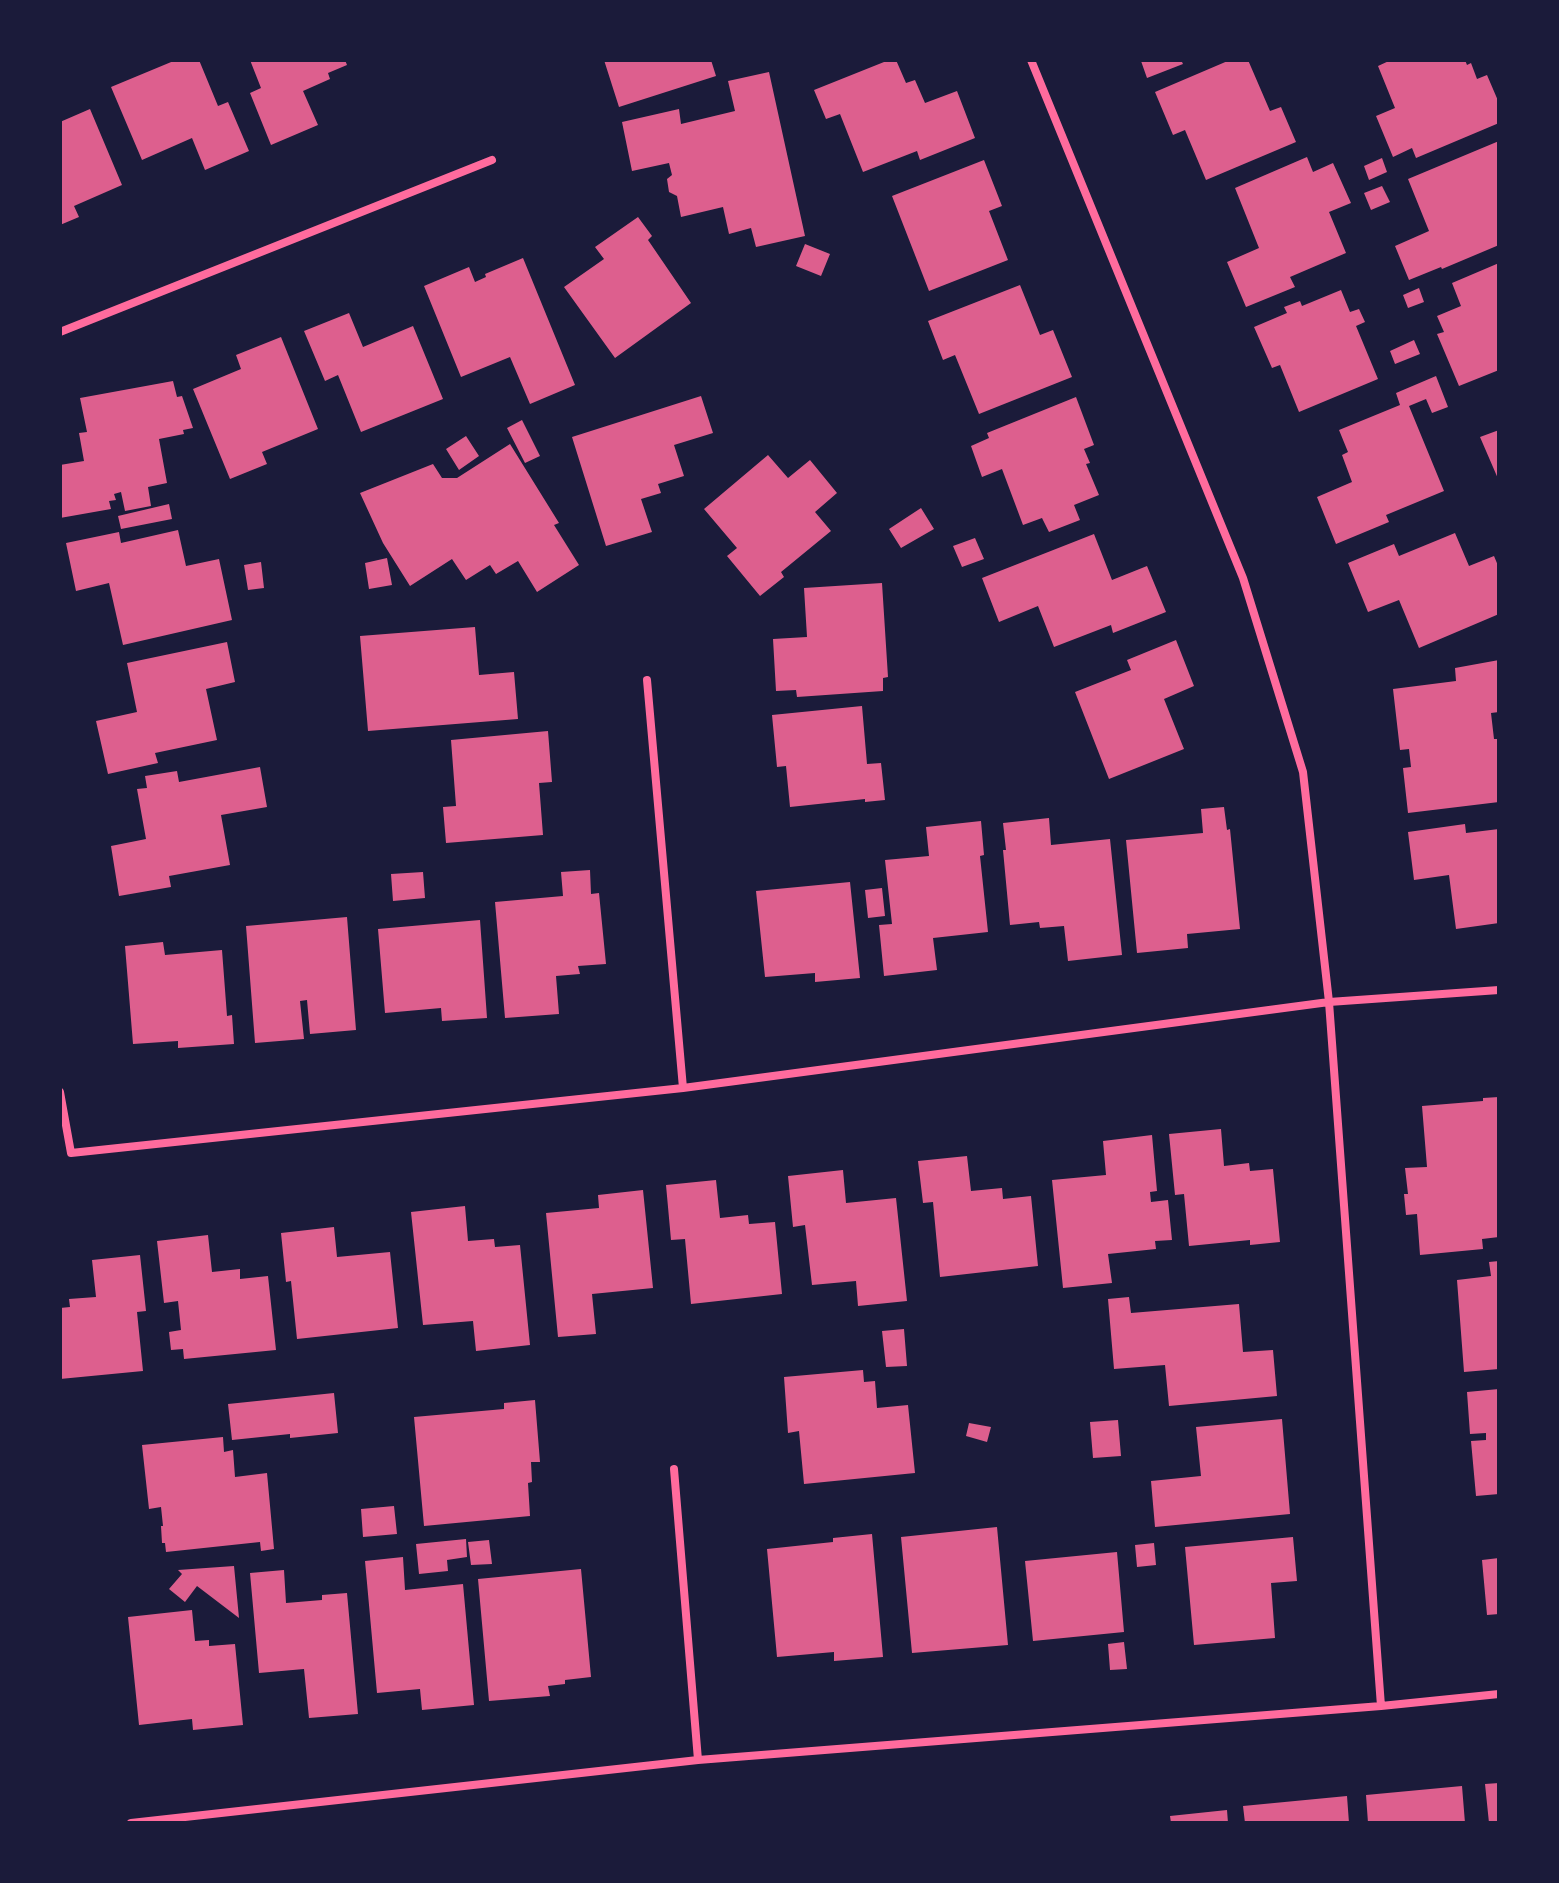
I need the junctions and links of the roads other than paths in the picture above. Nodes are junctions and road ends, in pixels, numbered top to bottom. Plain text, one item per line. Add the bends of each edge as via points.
1 (1031, 60) edge
2 (492, 160) dead end
3 (60, 332) edge
4 (647, 680) dead end
5 (1499, 990) edge
6 (1329, 1002) junction
7 (683, 1088) junction
8 (60, 1092) edge
9 (674, 1469) dead end
10 (1499, 1694) edge
11 (1381, 1706) junction
12 (698, 1760) junction
13 (131, 1823) edge

1 - 6 street via 1248,593 1303,772
2 - 3 street
4 - 7 street
5 - 6 street
6 - 7 street
6 - 11 street
7 - 8 street via 71,1153
9 - 12 street
10 - 11 street
11 - 12 street
12 - 13 street

